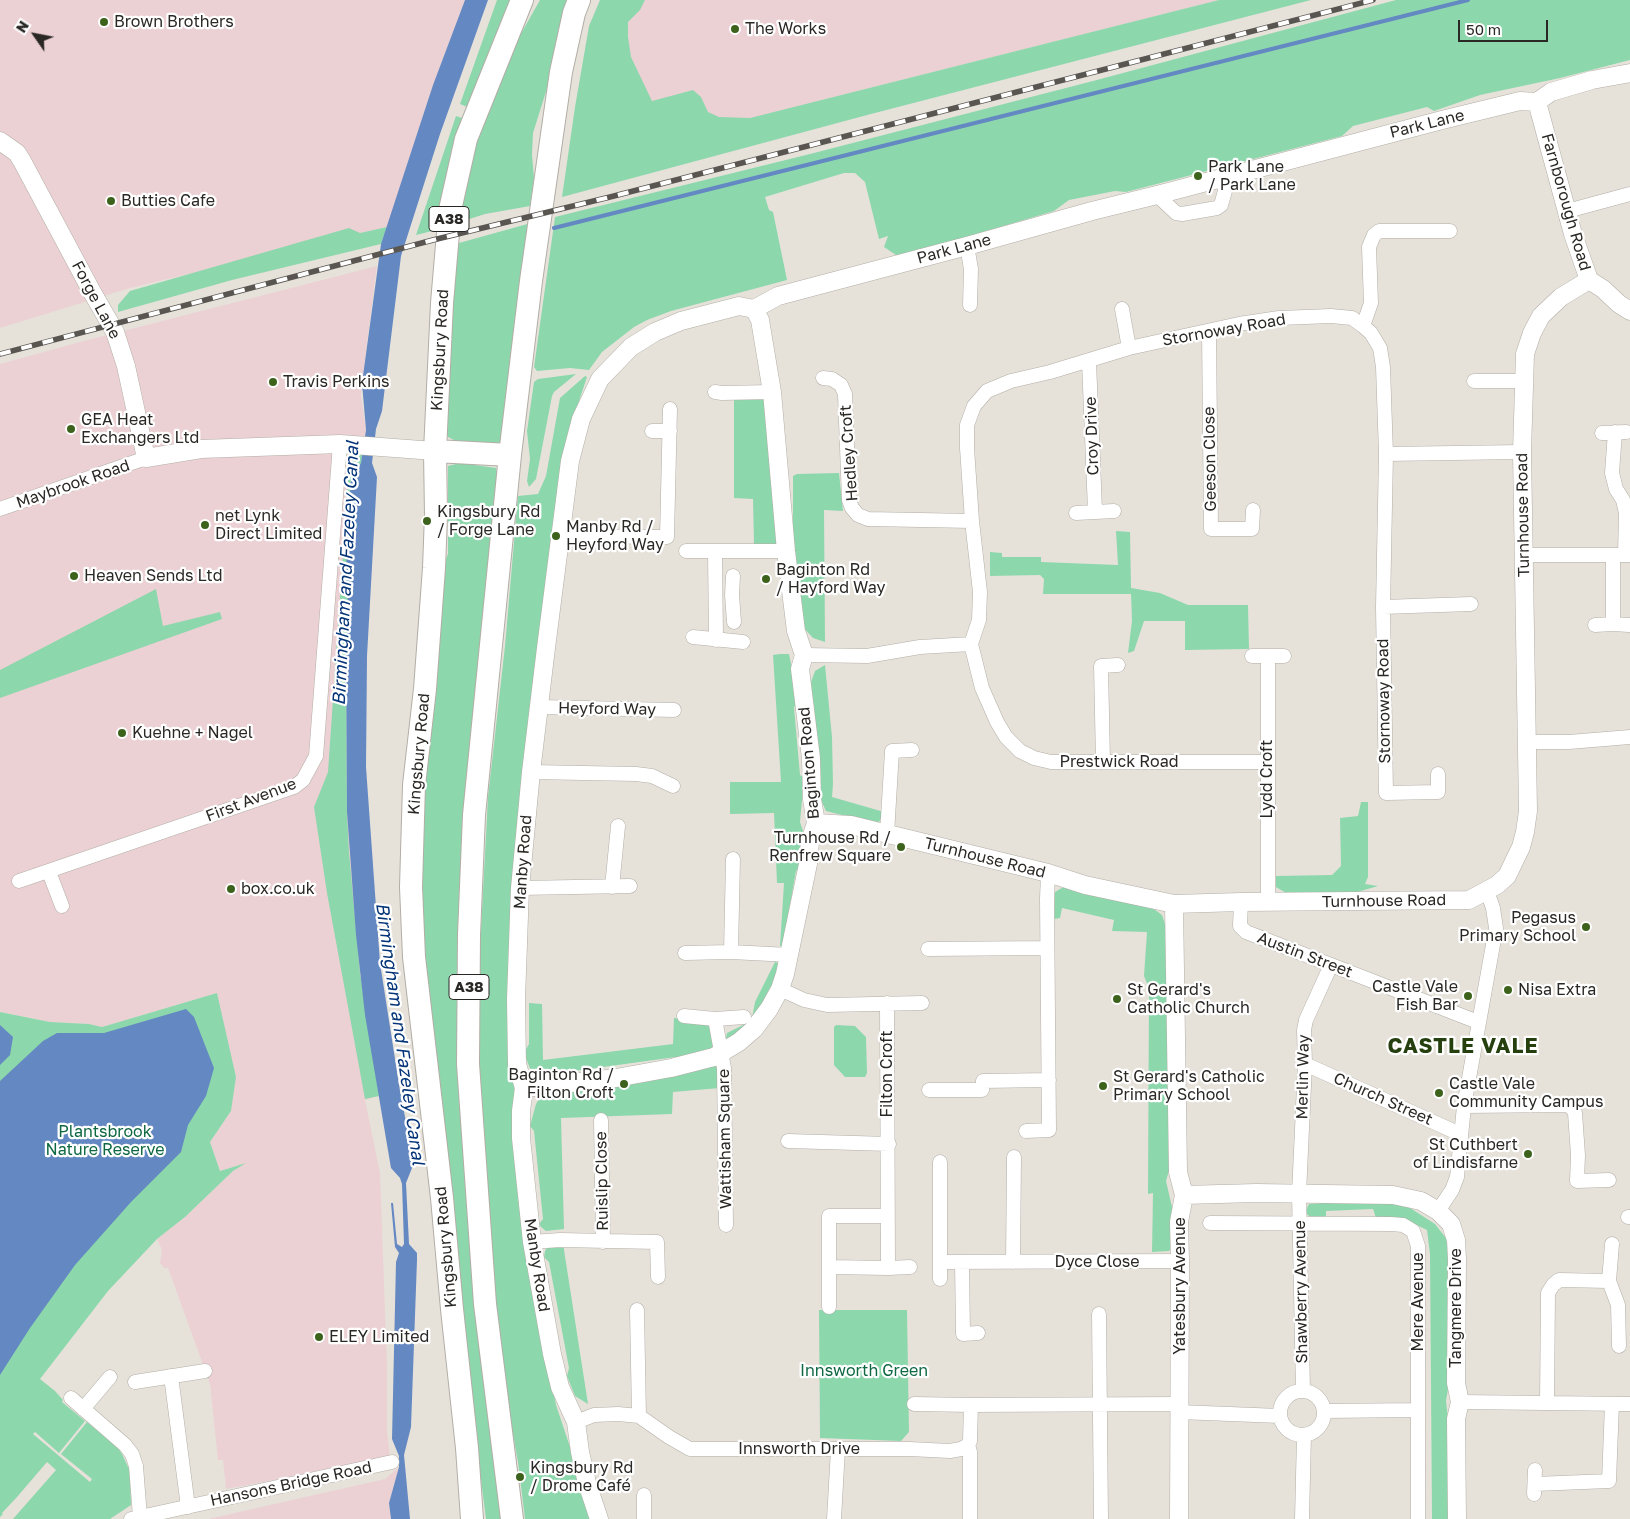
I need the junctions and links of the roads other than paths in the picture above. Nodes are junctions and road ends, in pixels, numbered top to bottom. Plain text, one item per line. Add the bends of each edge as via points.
1 (522, 0) edge
2 (533, 0) edge
3 (579, 0) edge
4 (505, 42) junction
5 (1630, 73) edge
6 (1537, 102) junction
7 (0, 142) edge
8 (1223, 178) junction
9 (1630, 194) edge
10 (1157, 196) junction
11 (1567, 211) junction
12 (1450, 231) dead end
13 (967, 246) junction
14 (1589, 280) junction
15 (970, 305) dead end
16 (754, 309) junction
17 (1122, 309) dead end
18 (1630, 311) edge
19 (1363, 326) junction
20 (1209, 331) junction
21 (1129, 348) junction
22 (1089, 361) junction
23 (823, 378) dead end
24 (1474, 381) dead end
25 (1524, 381) junction
26 (715, 392) dead end
27 (772, 392) junction
28 (670, 409) dead end
29 (652, 431) dead end
30 (670, 431) junction
31 (1615, 433) dead end
32 (345, 444) junction
33 (435, 451) junction
34 (1522, 452) junction
35 (1386, 454) junction
36 (510, 455) junction
37 (146, 458) junction
38 (0, 509) edge
39 (1253, 510) dead end
40 (1094, 511) junction
41 (1114, 511) dead end
42 (1076, 513) dead end
43 (972, 521) junction
44 (562, 536) junction
45 (686, 551) dead end
46 (715, 551) junction
47 (786, 551) junction
48 (1524, 555) junction
49 (1623, 555) edge
50 (733, 576) dead end
51 (732, 595) junction
52 (715, 598) junction
53 (1471, 604) dead end
54 (1383, 607) junction
55 (734, 622) dead end
56 (1613, 624) junction
57 (1595, 625) dead end
58 (1629, 625) dead end
59 (693, 637) dead end
60 (716, 640) junction
61 (743, 642) dead end
62 (972, 644) junction
63 (804, 654) junction
64 (1252, 656) dead end
65 (1268, 656) junction
66 (1284, 656) dead end
67 (1118, 665) dead end
68 (539, 707) junction
69 (674, 710) dead end
70 (1630, 737) edge
71 (1527, 742) junction
72 (912, 750) dead end
73 (1103, 762) junction
74 (1267, 762) junction
75 (673, 771) dead end
76 (531, 772) junction
77 (1438, 774) dead end
78 (816, 823) junction
79 (618, 826) dead end
80 (887, 834) junction
81 (733, 859) dead end
82 (49, 872) junction
83 (1048, 873) junction
84 (19, 881) dead end
85 (630, 886) dead end
86 (612, 887) junction
87 (520, 888) junction
88 (1487, 891) junction
89 (1241, 902) junction
90 (1268, 902) junction
91 (1174, 904) junction
92 (62, 906) dead end
93 (1047, 948) junction
94 (928, 949) dead end
95 (731, 952) junction
96 (685, 953) dead end
97 (790, 955) junction
98 (1330, 964) junction
99 (780, 990) junction
100 (887, 1003) junction
101 (922, 1003) dead end
102 (684, 1016) dead end
103 (744, 1017) dead end
104 (714, 1019) junction
105 (1478, 1022) junction
106 (722, 1053) junction
107 (1305, 1064) junction
108 (1049, 1080) junction
109 (524, 1088) junction
110 (929, 1090) dead end
111 (1464, 1106) junction
112 (601, 1120) dead end
113 (1026, 1131) dead end
114 (1460, 1134) junction
115 (788, 1142) dead end
116 (889, 1144) junction
117 (1014, 1157) dead end
118 (940, 1162) dead end
119 (1609, 1180) dead end
120 (1299, 1194) junction
121 (1184, 1195) junction
122 (1438, 1211) junction
123 (888, 1216) junction
124 (1210, 1223) dead end
125 (1300, 1224) junction
126 (726, 1225) dead end
127 (532, 1242) junction
128 (603, 1242) junction
129 (1612, 1244) dead end
130 (1180, 1261) junction
131 (940, 1262) junction
132 (962, 1262) junction
133 (1013, 1262) junction
134 (829, 1267) junction
135 (910, 1267) dead end
136 (888, 1268) junction
137 (658, 1277) dead end
138 (940, 1279) dead end
139 (1609, 1281) junction
140 (829, 1307) dead end
141 (637, 1310) dead end
142 (1099, 1314) dead end
143 (978, 1333) dead end
144 (1619, 1346) dead end
145 (205, 1371) dead end
146 (171, 1376) junction
147 (110, 1377) dead end
148 (136, 1382) dead end
149 (1303, 1390) junction
150 (71, 1398) dead end
151 (1460, 1402) junction
152 (1100, 1403) junction
153 (1547, 1403) junction
154 (914, 1404) dead end
155 (1612, 1404) junction
156 (1630, 1404) edge
157 (971, 1405) junction
158 (1180, 1408) junction
159 (83, 1409) junction
160 (1418, 1410) junction
161 (1324, 1411) junction
162 (639, 1416) junction
163 (1280, 1416) junction
164 (576, 1422) junction
165 (1304, 1435) junction
166 (968, 1445) junction
167 (838, 1449) junction
168 (392, 1462) dead end
169 (1535, 1483) dead end
170 (644, 1495) dead end
171 (188, 1507) junction
172 (146, 1517) edge
173 (472, 1519) edge
174 (512, 1519) edge
175 (600, 1519) edge
176 (644, 1519) edge
177 (834, 1519) edge
178 (970, 1519) edge
179 (1101, 1519) edge
180 (1179, 1519) edge
181 (1302, 1519) edge
182 (1418, 1519) edge
183 (1457, 1519) edge

1 - 4 highway, Kingsbury Road / A38
2 - 4 highway, A38
3 - 36 highway, Kingsbury Road / A38 via 561,72
4 - 33 highway, Kingsbury Road / A38 via 466,139 450,210
5 - 6 street, Park Lane via 1551,92
6 - 8 street, Park Lane via 1520,101
6 - 11 street, Farnborough Road
7 - 37 street, Forge Lane via 22,161 115,332 126,366
8 - 10 street, Park Lane
8 - 10 street via 1225,190 1217,208 1182,214
9 - 11 street
10 - 13 street, Park Lane
11 - 14 street, Farnborough Road
12 - 19 street via 1379,231 1374,235 1370,247 1371,303
13 - 15 street via 971,269
13 - 16 street, Park Lane via 778,296
14 - 18 street, Farnborough Road
14 - 25 street, Turnhouse Road via 1561,297 1541,316 1525,354
16 - 27 street, Baginton Road via 760,320
16 - 44 street, Manby Road via 739,306 681,321 655,332 632,347 600,379 575,440
17 - 21 street
19 - 20 street, Stornoway Road via 1352,318 1331,316 1278,318
19 - 35 street, Stornoway Road via 1380,348
20 - 21 street, Stornoway Road
20 - 39 street, Geeson Close via 1211,529 1252,529
21 - 22 street, Stornoway Road
22 - 40 street, Croy Drive
22 - 43 street, Stornoway Road via 1011,380 987,391 974,406 967,425
23 - 43 street, Hedley Croft via 841,385 845,394 849,500 858,515 868,520
24 - 25 street
25 - 34 street, Turnhouse Road
26 - 27 street
27 - 47 street, Baginton Road
28 - 30 street
29 - 30 street
30 - 44 street via 667,536
31 - 49 street via 1612,473 1626,513
32 - 33 street
32 - 37 street via 200,449
32 - 82 street, First Avenue via 316,756 303,780 294,787
33 - 36 highway
33 - 173 highway, Kingsbury Road / A38 via 434,568 414,786 411,887 415,967 442,1198
34 - 35 street
34 - 48 street, Turnhouse Road
35 - 54 street, Stornoway Road
36 - 174 highway, Kingsbury Road / A38 via 474,815 468,1064 484,1304
37 - 38 street, Maybrook Road
40 - 41 street
40 - 42 street
43 - 62 street, Stornoway Road via 980,592 979,620
44 - 68 street, Manby Road
45 - 46 street
46 - 47 street
46 - 52 street
47 - 63 street, Baginton Road via 796,631
48 - 49 street
48 - 71 street, Turnhouse Road
49 - 56 street
50 - 51 street
51 - 52 street
51 - 55 street
52 - 60 street
53 - 54 street
54 - 77 street, Stornoway Road via 1386,793 1438,792
56 - 57 street
56 - 58 street
59 - 60 street
60 - 61 street
62 - 63 street via 920,647 867,656
62 - 73 street, Prestwick Road via 982,688 997,722 1020,751 1051,762
63 - 78 street, Baginton Road via 800,669
64 - 65 street
65 - 66 street
65 - 74 street, Lydd Croft
67 - 73 street via 1101,666
68 - 69 street, Heyford Way
68 - 76 street, Manby Road
70 - 71 street
71 - 88 street, Turnhouse Road via 1528,811 1521,847 1507,876
72 - 80 street via 892,750
73 - 74 street, Prestwick Road
74 - 90 street, Lydd Croft
75 - 76 street via 673,790 652,776
76 - 87 street, Manby Road
78 - 80 street, Turnhouse Road via 851,825
78 - 97 street, Baginton Road
79 - 86 street
80 - 83 street, Turnhouse Road
81 - 95 street
82 - 84 street, First Avenue
82 - 92 street
83 - 91 street, Turnhouse Road via 1085,885
83 - 93 street
85 - 86 street
86 - 87 street
87 - 109 street, Manby Road via 516,1028 517,1064
88 - 90 street, Turnhouse Road via 1469,900
88 - 105 street via 1496,928
89 - 90 street, Turnhouse Road
89 - 91 street, Turnhouse Road
89 - 98 street, Austin Street via 1240,926 1246,932
91 - 121 street, Yatesbury Avenue via 1178,1172
93 - 94 street
93 - 108 street
95 - 96 street
95 - 97 street
97 - 99 street, Baginton Road
98 - 105 street, Austin Street
98 - 107 street, Merlin Way via 1306,1020
99 - 100 street via 827,1005
99 - 106 street, Baginton Road via 754,1029
100 - 101 street
100 - 116 street, Filton Croft
102 - 104 street
103 - 104 street
104 - 106 street
105 - 111 street
106 - 109 street, Baginton Road via 698,1062 642,1073
106 - 126 street, Wattisham Square
107 - 114 street, Church Street
107 - 120 street, Merlin Way
108 - 110 street via 983,1081 982,1090
108 - 113 street via 1049,1130
109 - 127 street, Manby Road via 521,1138
111 - 114 street
111 - 119 street via 1567,1105 1575,1113 1577,1181
112 - 128 street, Ruislip Close
114 - 122 street via 1456,1177 1452,1190
115 - 116 street
116 - 123 street, Filton Croft
117 - 133 street
118 - 131 street
120 - 121 street, Tangmere Drive
120 - 122 street, Tangmere Drive via 1393,1194 1421,1201
120 - 125 street, Shawberry Avenue
121 - 130 street, Yatesbury Avenue via 1179,1222
122 - 151 street, Tangmere Drive via 1451,1224 1456,1240 1456,1384
123 - 134 street via 829,1216
123 - 136 street, Filton Croft
124 - 125 street, Mere Avenue
125 - 149 street, Shawberry Avenue
125 - 160 street, Mere Avenue via 1397,1224 1413,1231 1418,1246
127 - 128 street, Ruislip Close
127 - 164 street, Manby Road via 560,1387
128 - 137 street, Ruislip Close via 658,1242
129 - 139 street
130 - 133 street, Dyce Close
130 - 158 street, Yatesbury Avenue
131 - 132 street, Dyce Close
131 - 138 street
132 - 133 street, Dyce Close
132 - 143 street via 963,1334
134 - 136 street
134 - 140 street
135 - 136 street
139 - 144 street via 1618,1305
139 - 153 street via 1560,1280 1548,1293
141 - 162 street
142 - 152 street
145 - 146 street
146 - 148 street
146 - 171 street
147 - 159 street
149 - 161 street via 1315,1394
149 - 163 street via 1283,1401
150 - 159 street
151 - 153 street
151 - 183 street, Tangmere Drive via 1456,1419
152 - 157 street
152 - 158 street
152 - 179 street
153 - 155 street
154 - 157 street
155 - 156 street
155 - 169 street via 1609,1481
157 - 166 street
158 - 163 street
158 - 180 street, Yatesbury Avenue
159 - 172 street via 132,1454
160 - 161 street
160 - 182 street, Mere Avenue
161 - 165 street via 1324,1418 1316,1430
162 - 164 street via 594,1415
162 - 167 street, Innsworth Drive via 690,1449
163 - 165 street via 1291,1432
164 - 175 street, Manby Road via 587,1484
165 - 181 street
166 - 167 street, Innsworth Drive via 950,1450
166 - 178 street
167 - 177 street
168 - 171 street, Hansons Bridge Road
170 - 176 street
171 - 172 street, Hansons Bridge Road

